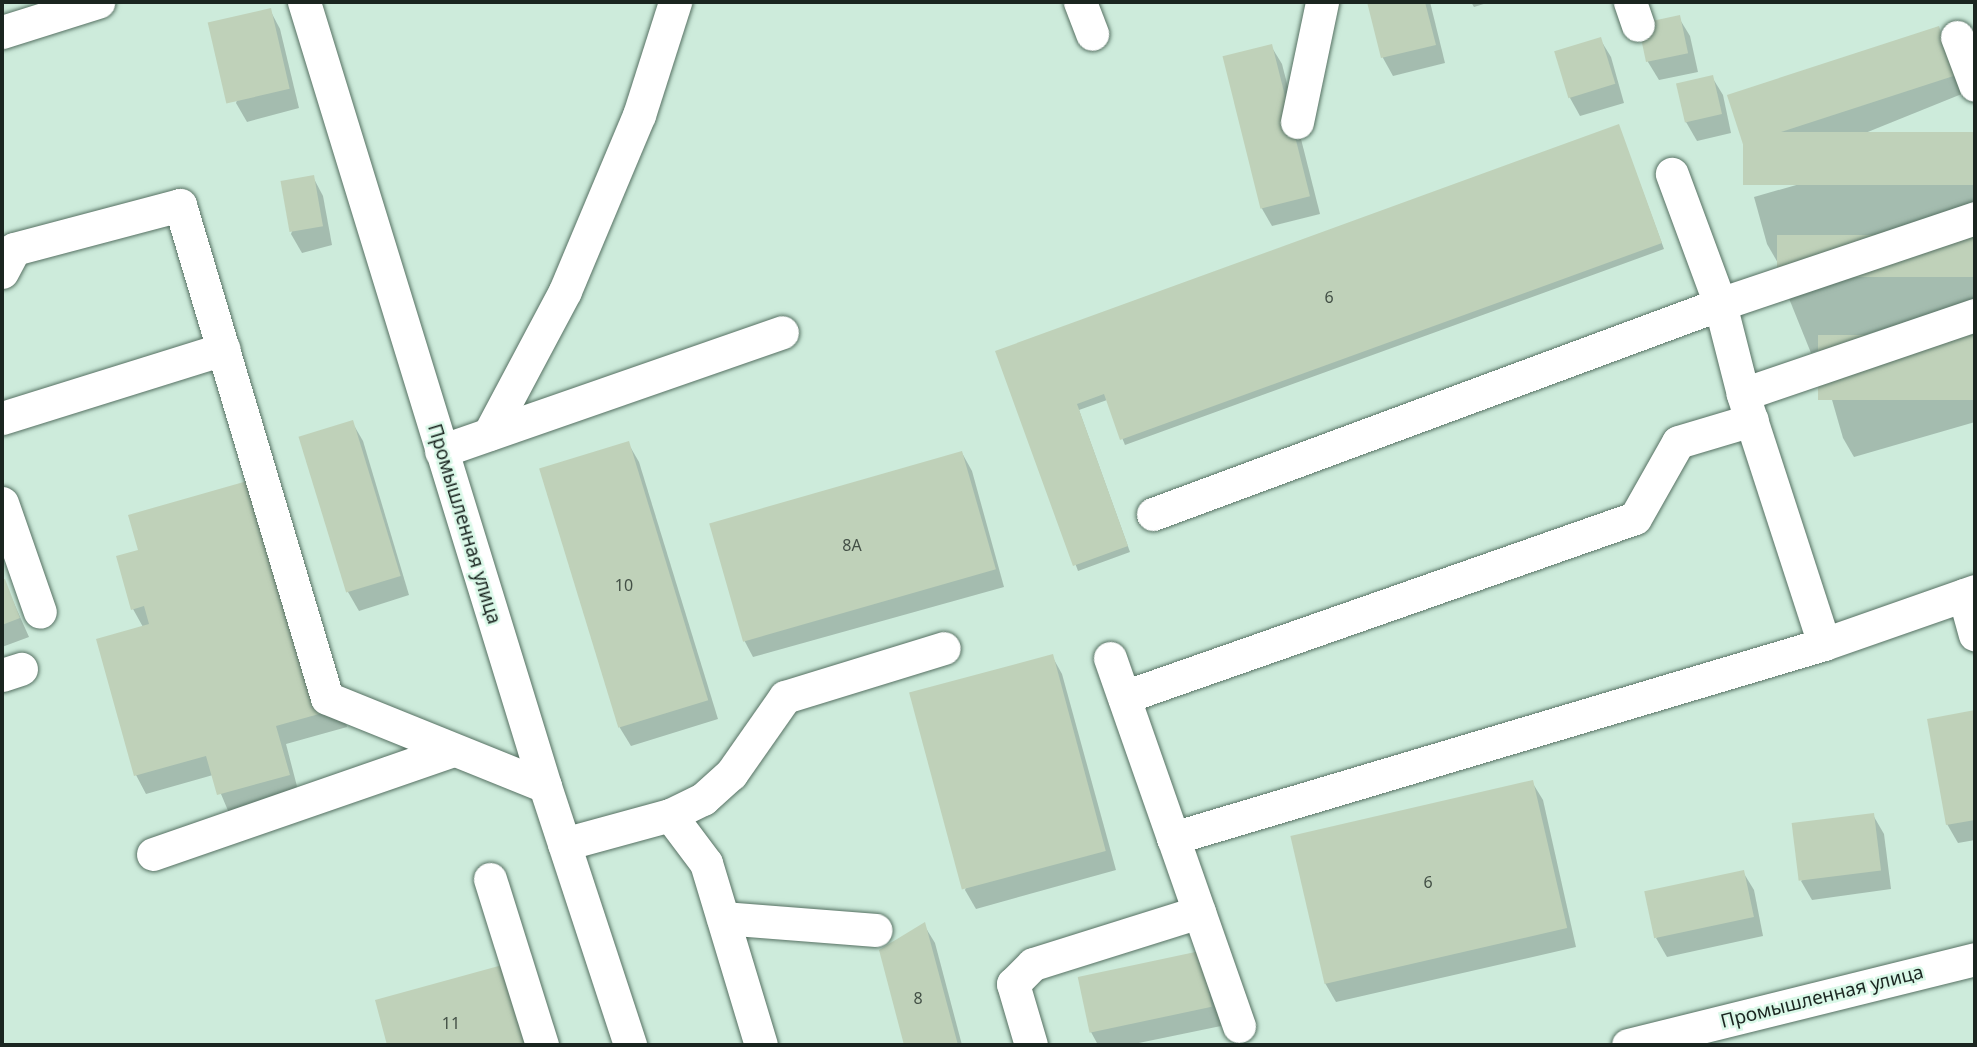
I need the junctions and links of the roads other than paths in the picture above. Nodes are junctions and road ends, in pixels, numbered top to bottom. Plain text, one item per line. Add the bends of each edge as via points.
1 (98, 2) edge
2 (304, 2) edge
3 (675, 2) edge
4 (1080, 2) edge
5 (1322, 2) edge
6 (2, 32) edge
7 (1092, 34) dead end
8 (1957, 37) dead end
9 (1975, 85) edge
10 (1297, 122) dead end
11 (1672, 174) dead end
12 (1975, 218) edge
13 (2, 272) edge
14 (1720, 304) junction
15 (1975, 315) edge
16 (782, 332) dead end
17 (223, 349) junction
18 (1747, 407) junction
19 (2, 418) edge
20 (489, 434) junction
21 (441, 451) junction
22 (2, 503) edge
23 (1153, 514) dead end
24 (1969, 593) edge
25 (40, 612) dead end
26 (1975, 635) edge
27 (1824, 644) junction
28 (944, 648) dead end
29 (1110, 658) dead end
30 (1124, 697) junction
31 (454, 750) junction
32 (545, 786) junction
33 (670, 815) junction
34 (1173, 838) junction
35 (564, 844) junction
36 (153, 854) dead end
37 (490, 879) dead end
38 (1199, 912) junction
39 (723, 918) junction
40 (876, 930) dead end
41 (1975, 959) edge
42 (1239, 1027) dead end
43 (542, 1045) edge
44 (630, 1045) edge
45 (761, 1045) edge
46 (1031, 1045) edge
47 (1628, 1045) edge

1 - 6 street
2 - 21 street, Промышленная улица
3 - 20 street via 639,115 570,279
4 - 7 street
5 - 10 street
8 - 9 street
11 - 14 street
12 - 14 street
13 - 17 street via 14,250 180,205
14 - 18 street
14 - 23 street
15 - 18 street
16 - 20 street
17 - 19 street
17 - 31 street via 327,698
18 - 27 street
18 - 30 street via 1678,442 1635,518
20 - 21 street
21 - 32 street, Промышленная улица
22 - 25 street
24 - 26 street
24 - 27 street
27 - 34 street
28 - 33 street via 785,697 731,774 703,799
29 - 30 street
30 - 34 street
31 - 32 street
31 - 36 street
32 - 35 street, Промышленная улица
33 - 35 street
33 - 39 street via 706,863
34 - 38 street
35 - 44 street, Промышленная улица
37 - 43 street
38 - 42 street
38 - 46 street via 1033,964 1013,984
39 - 40 street
39 - 45 street
41 - 47 street, Промышленная улица

